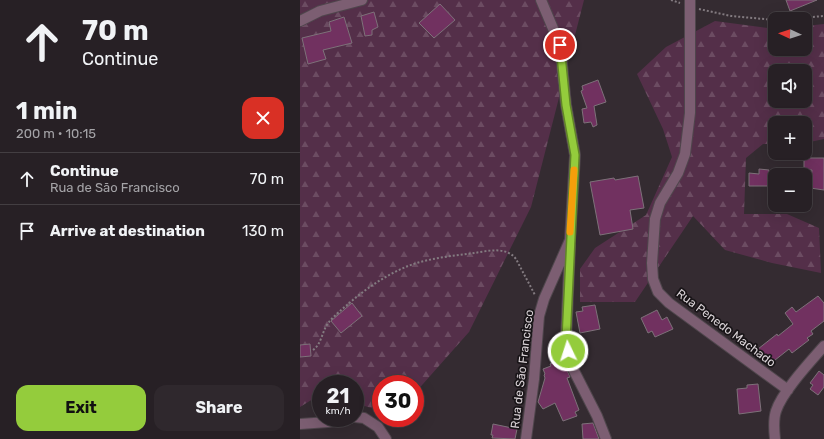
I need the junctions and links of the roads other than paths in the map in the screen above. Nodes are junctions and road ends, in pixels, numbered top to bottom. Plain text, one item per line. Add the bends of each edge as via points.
1 (362, 0) edge
2 (541, 0) edge
3 (690, 4) edge
4 (300, 21) edge
5 (570, 240) junction
6 (824, 346) edge
7 (788, 390) junction
8 (364, 418) edge
9 (312, 423) edge
10 (300, 424) edge
11 (386, 439) edge
12 (526, 439) edge
13 (606, 439) edge
14 (775, 439) edge

1 - 4 street via 320,11
2 - 5 street, Rua de São Francisco via 560,45 566,105 575,155
3 - 7 street, Rua Penedo Machado via 690,113 685,154 678,173 660,203 655,219 653,279 658,292 669,303
5 - 12 street, Rua de São Francisco via 539,316
5 - 13 street via 566,340 569,361
6 - 7 street
7 - 14 street via 776,411
8 - 11 street via 378,427
9 - 10 street

